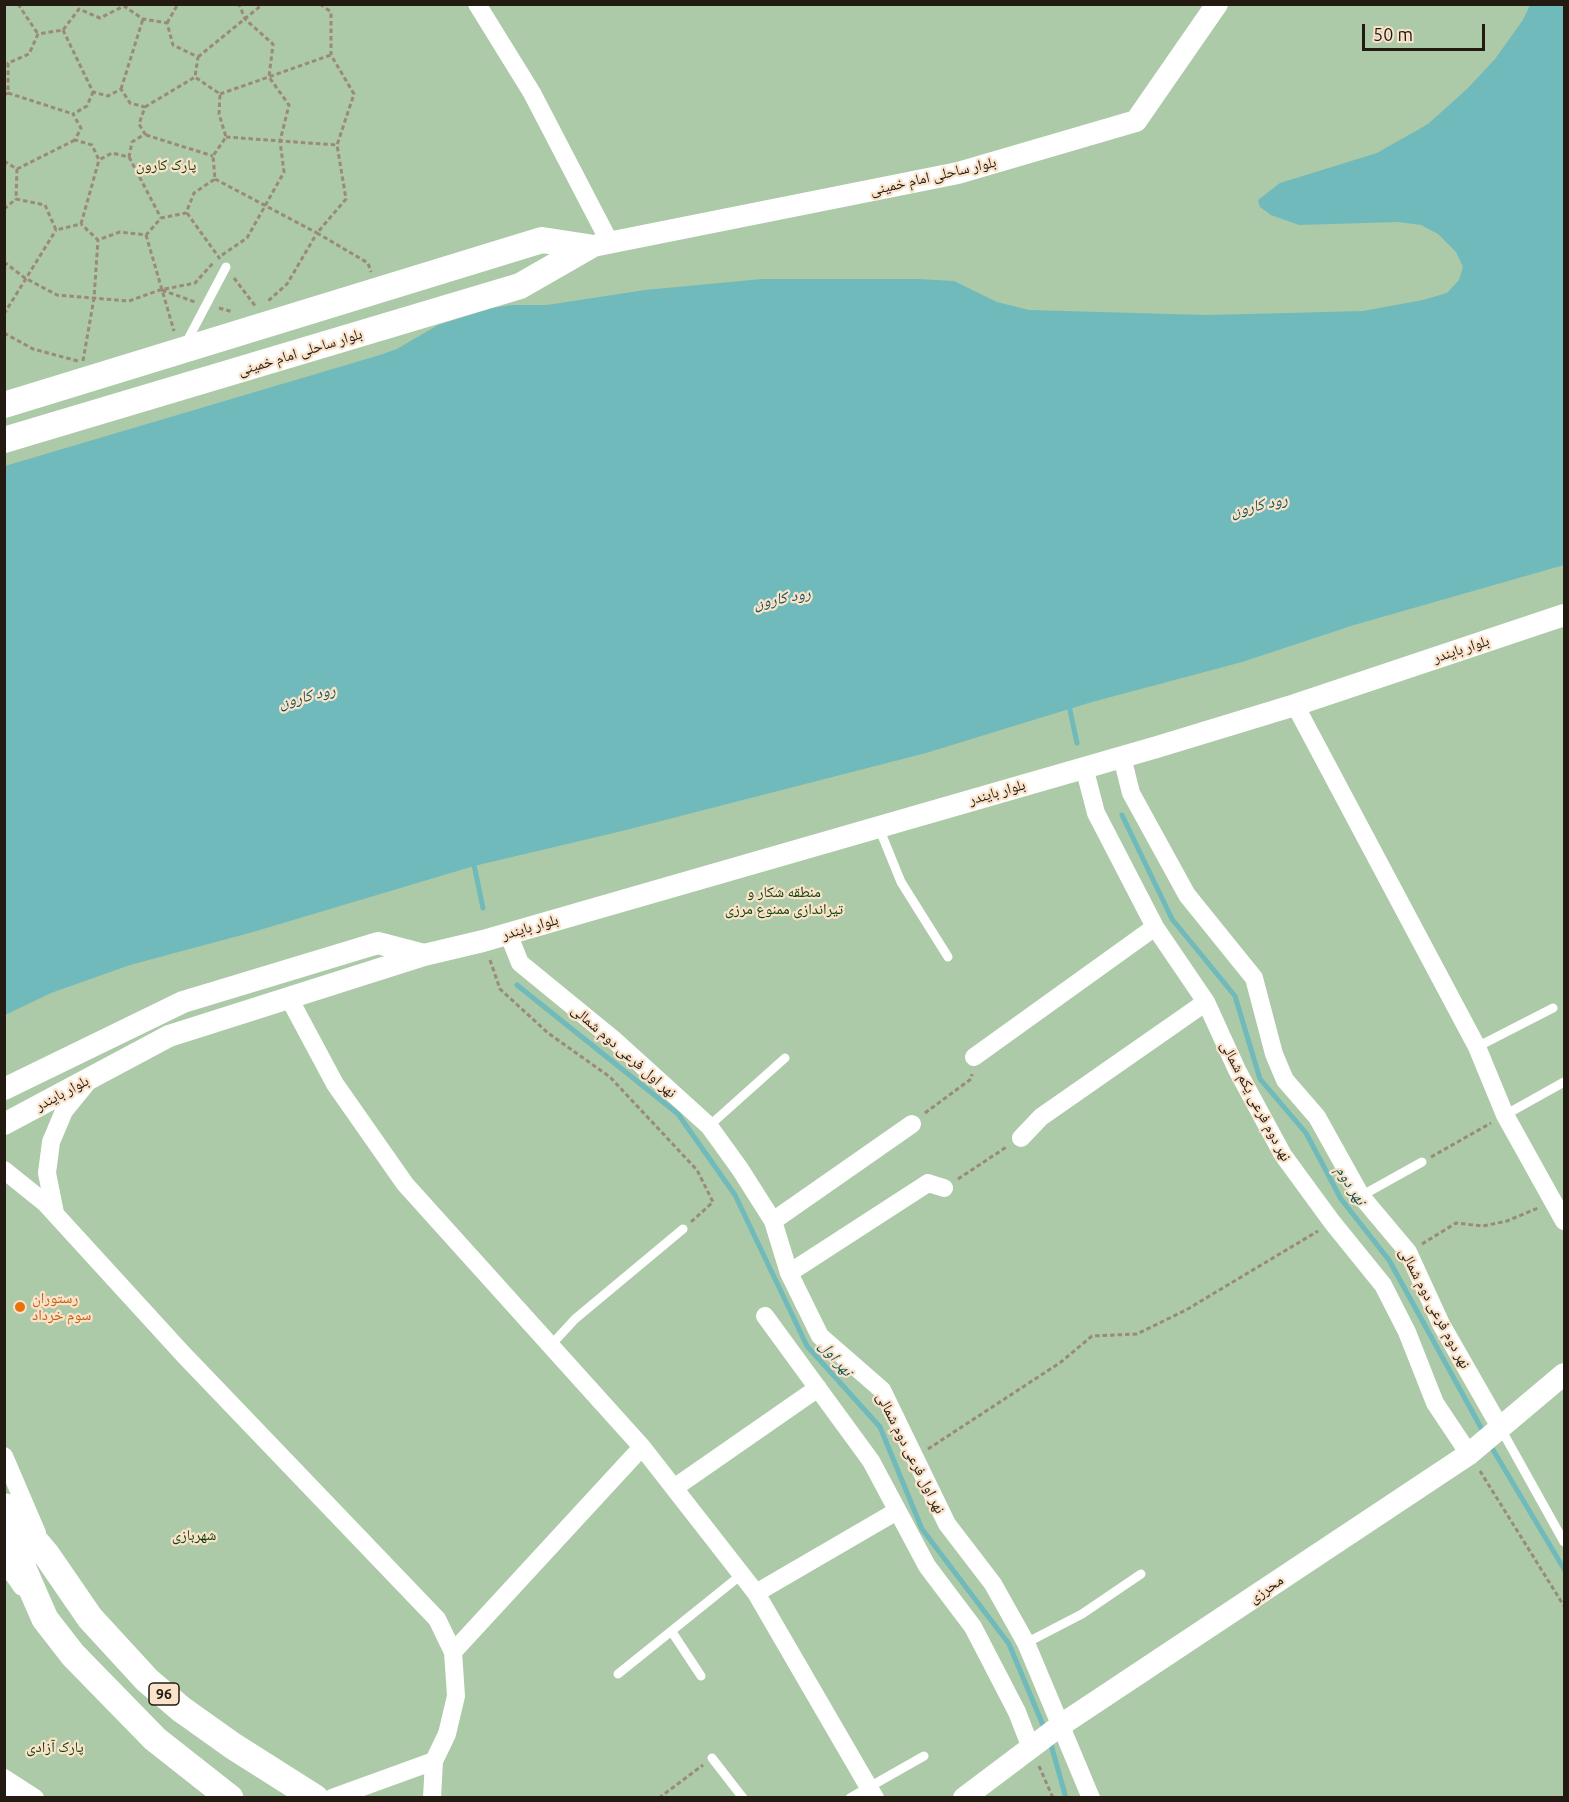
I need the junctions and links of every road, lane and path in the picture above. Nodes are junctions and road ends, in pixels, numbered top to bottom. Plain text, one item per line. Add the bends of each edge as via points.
1 (18, 4) edge
2 (178, 4) edge
3 (239, 4) edge
4 (263, 4) edge
5 (320, 4) edge
6 (477, 4) edge
7 (1217, 4) edge
8 (124, 5) edge
9 (79, 7) edge
10 (245, 19) junction
11 (143, 20) junction
12 (167, 23) junction
13 (63, 30) junction
14 (38, 34) junction
15 (331, 55) junction
16 (198, 57) junction
17 (6, 62) edge
18 (195, 77) junction
19 (269, 77) junction
20 (121, 89) junction
21 (93, 92) junction
22 (6, 94) edge
23 (220, 94) junction
24 (145, 107) junction
25 (73, 114) junction
26 (145, 134) junction
27 (226, 137) junction
28 (75, 140) junction
29 (280, 141) junction
30 (337, 145) junction
31 (213, 156) junction
32 (129, 157) junction
33 (99, 160) junction
34 (4, 161) edge
35 (17, 169) junction
36 (215, 179) junction
37 (16, 200) junction
38 (265, 206) junction
39 (4, 208) edge
40 (161, 218) junction
41 (81, 224) junction
42 (56, 230) junction
43 (317, 233) junction
44 (146, 235) junction
45 (98, 240) junction
46 (599, 245) junction
47 (4, 262) edge
48 (226, 267) dead end
49 (25, 278) junction
50 (160, 290) junction
51 (378, 291) junction
52 (94, 298) junction
53 (4, 314) edge
54 (269, 324) junction
55 (4, 333) edge
56 (182, 351) junction
57 (4, 405) edge
58 (4, 440) edge
59 (1564, 615) edge
60 (1295, 705) junction
61 (1122, 757) junction
62 (1084, 767) junction
63 (878, 826) junction
64 (1155, 927) junction
65 (508, 933) junction
66 (483, 941) junction
67 (424, 955) junction
68 (948, 957) dead end
69 (289, 998) junction
70 (1206, 1002) junction
71 (1553, 1008) dead end
72 (1477, 1047) junction
73 (974, 1057) joint
74 (785, 1058) dead end
75 (97, 1075) junction
76 (1564, 1082) edge
77 (4, 1089) edge
78 (1505, 1115) junction
79 (4, 1124) edge
80 (912, 1124) joint
81 (709, 1126) junction
82 (1021, 1138) joint
83 (1422, 1162) joint
84 (4, 1170) edge
85 (944, 1188) joint
86 (1361, 1196) junction
87 (1556, 1202) junction
88 (56, 1218) junction
89 (773, 1221) junction
90 (1564, 1221) edge
91 (1332, 1222) junction
92 (683, 1229) joint
93 (1408, 1252) junction
94 (789, 1273) junction
95 (765, 1316) dead end
96 (552, 1344) junction
97 (1564, 1374) edge
98 (818, 1388) junction
99 (1485, 1441) junction
100 (642, 1447) junction
101 (4, 1456) edge
102 (914, 1458) junction
103 (674, 1488) junction
104 (5, 1506) edge
105 (897, 1511) junction
106 (1564, 1542) edge
107 (46, 1554) junction
108 (4, 1561) edge
109 (1141, 1574) dead end
110 (741, 1575) junction
111 (756, 1593) junction
112 (1564, 1606) edge
113 (45, 1619) junction
114 (672, 1632) junction
115 (1026, 1643) junction
116 (453, 1652) junction
117 (618, 1674) dead end
118 (701, 1676) dead end
119 (1046, 1736) junction
120 (924, 1756) dead end
121 (712, 1758) joint
122 (434, 1761) junction
123 (4, 1778) edge
124 (872, 1792) edge
125 (4, 1794) edge
126 (10, 1797) edge
127 (35, 1797) edge
128 (230, 1797) edge
129 (315, 1797) edge
130 (332, 1797) edge
131 (432, 1797) edge
132 (659, 1797) edge
133 (743, 1797) edge
134 (850, 1797) edge
135 (964, 1797) edge
136 (1053, 1797) edge
137 (1091, 1797) edge

1 - 14 path
2 - 12 path
3 - 10 path
4 - 10 path
5 - 15 path via 331,12
6 - 46 street via 532,93
7 - 46 street, بلوار ساحلی امام خمینی via 1136,121 958,173
8 - 9 path via 100,18
8 - 11 path
9 - 13 path
10 - 16 path
10 - 19 path via 273,44
11 - 12 path
11 - 20 path
12 - 16 path via 173,45
13 - 14 path
13 - 21 path
14 - 17 path via 29,54
15 - 19 path
15 - 30 path via 354,94
16 - 18 path
17 - 22 path
18 - 23 path
18 - 24 path
19 - 23 path
19 - 29 path via 289,105
20 - 21 path via 108,96
20 - 24 path via 130,103
21 - 25 path via 87,106
22 - 25 path
23 - 27 path via 219,114
24 - 26 path via 139,124
25 - 28 path via 81,128
26 - 31 path
26 - 32 path via 132,142
27 - 29 path
27 - 31 path
28 - 33 path via 92,146
28 - 35 path
29 - 30 path
29 - 38 path via 284,172
30 - 43 path via 346,199
31 - 36 path
32 - 33 path via 112,153
32 - 40 path
33 - 41 path
34 - 35 path
35 - 37 path
36 - 38 path
36 - 40 path via 194,193 186,213
37 - 39 path
37 - 42 path via 45,205
38 - 43 path
38 - 50 path via 247,238 219,257 195,283
40 - 44 path
41 - 42 path
41 - 45 path
42 - 49 path
43 - 51 path via 368,263
43 - 54 path via 287,284 258,310
44 - 45 path via 120,232
44 - 50 path
45 - 52 path
46 - 51 main road, بلوار ساحلی امام خمینی via 542,240
46 - 58 main road, بلوار ساحلی امام خمینی via 520,286
47 - 49 path
48 - 56 lane
49 - 52 path via 57,294
49 - 53 path
50 - 52 path via 129,301
50 - 56 path
51 - 54 main road, بلوار ساحلی امام خمینی
52 - 55 path via 83,362 33,349
54 - 56 main road, بلوار ساحلی امام خمینی
56 - 57 main road, بلوار ساحلی امام خمینی
59 - 60 street, بلوار بایندر
60 - 61 street, بلوار بایندر
60 - 72 street
61 - 62 street, بلوار بایندر
61 - 86 street, نهر دوم فرعی دوم شمالی via 1131,793 1187,895 1254,978 1285,1080 1317,1118
62 - 63 street, بلوار بایندر
62 - 64 street, نهر دوم فرعی یکم شمالی via 1096,813
63 - 65 street, بلوار بایندر
63 - 68 lane via 901,882
64 - 70 street, نهر دوم فرعی یکم شمالی
64 - 73 street
65 - 66 street, بلوار بایندر
65 - 81 street, نهر اول فرعی دوم شمالی via 520,963 613,1039
66 - 67 street, بلوار بایندر
66 - 92 path via 500,989 548,1033 610,1077 696,1170 713,1202
67 - 69 street, بلوار بایندر
67 - 77 street, بلوار بایندر via 378,943 183,1002
69 - 75 street, بلوار بایندر via 169,1036
69 - 96 street via 335,1084 405,1184
70 - 82 street via 1041,1117
70 - 91 street, نهر دوم فرعی یکم شمالی via 1283,1155
71 - 72 lane
72 - 78 street
73 - 80 path via 971,1079
74 - 81 lane
75 - 79 street, بلوار بایندر
75 - 88 street via 73,1098 51,1142 48,1180
76 - 78 lane
78 - 83 path
78 - 87 street
80 - 89 street
81 - 89 street, نهر اول فرعی دوم شمالی
82 - 85 path
83 - 86 lane
84 - 88 street via 32,1190
85 - 94 street via 928,1183
86 - 93 street, نهر دوم فرعی دوم شمالی
87 - 90 street
87 - 93 path via 1507,1221 1483,1226 1456,1223
88 - 116 street via 429,1610
89 - 94 street, نهر اول فرعی دوم شمالی
91 - 99 street, نهر دوم فرعی یکم شمالی via 1383,1285 1407,1332 1435,1403
91 - 102 path via 1186,1310 1137,1334 1092,1336 1061,1362
92 - 96 lane via 575,1319
93 - 99 street, نهر دوم فرعی دوم شمالی via 1441,1324
94 - 102 street, نهر اول فرعی دوم شمالی via 820,1335 882,1390
95 - 98 street
96 - 100 street
97 - 99 street, محرزی
98 - 103 street
98 - 105 street via 871,1461
99 - 106 lane
99 - 112 path via 1498,1497
99 - 119 street, محرزی
100 - 103 street
100 - 116 street
101 - 107 street
102 - 115 street, نهر اول فرعی دوم شمالی via 947,1524 993,1584
103 - 110 street
104 - 107 main road, 96
104 - 113 main road, 96 via 24,1571
105 - 111 street
105 - 119 street via 927,1566 973,1627 1017,1712
107 - 129 main road, 96 via 90,1618 147,1680 207,1728
108 - 113 street
109 - 115 lane via 1082,1614
110 - 111 street
110 - 114 lane
111 - 124 street
113 - 128 main road, 96 via 73,1656 156,1739
114 - 117 lane
114 - 118 lane
115 - 119 street, نهر اول فرعی دوم شمالی
116 - 122 street via 456,1696 447,1734
119 - 135 street, محرزی
119 - 136 path
119 - 137 street
120 - 124 lane
121 - 132 path
121 - 133 lane
122 - 130 street
122 - 131 street
123 - 127 street
124 - 134 lane
125 - 126 street

